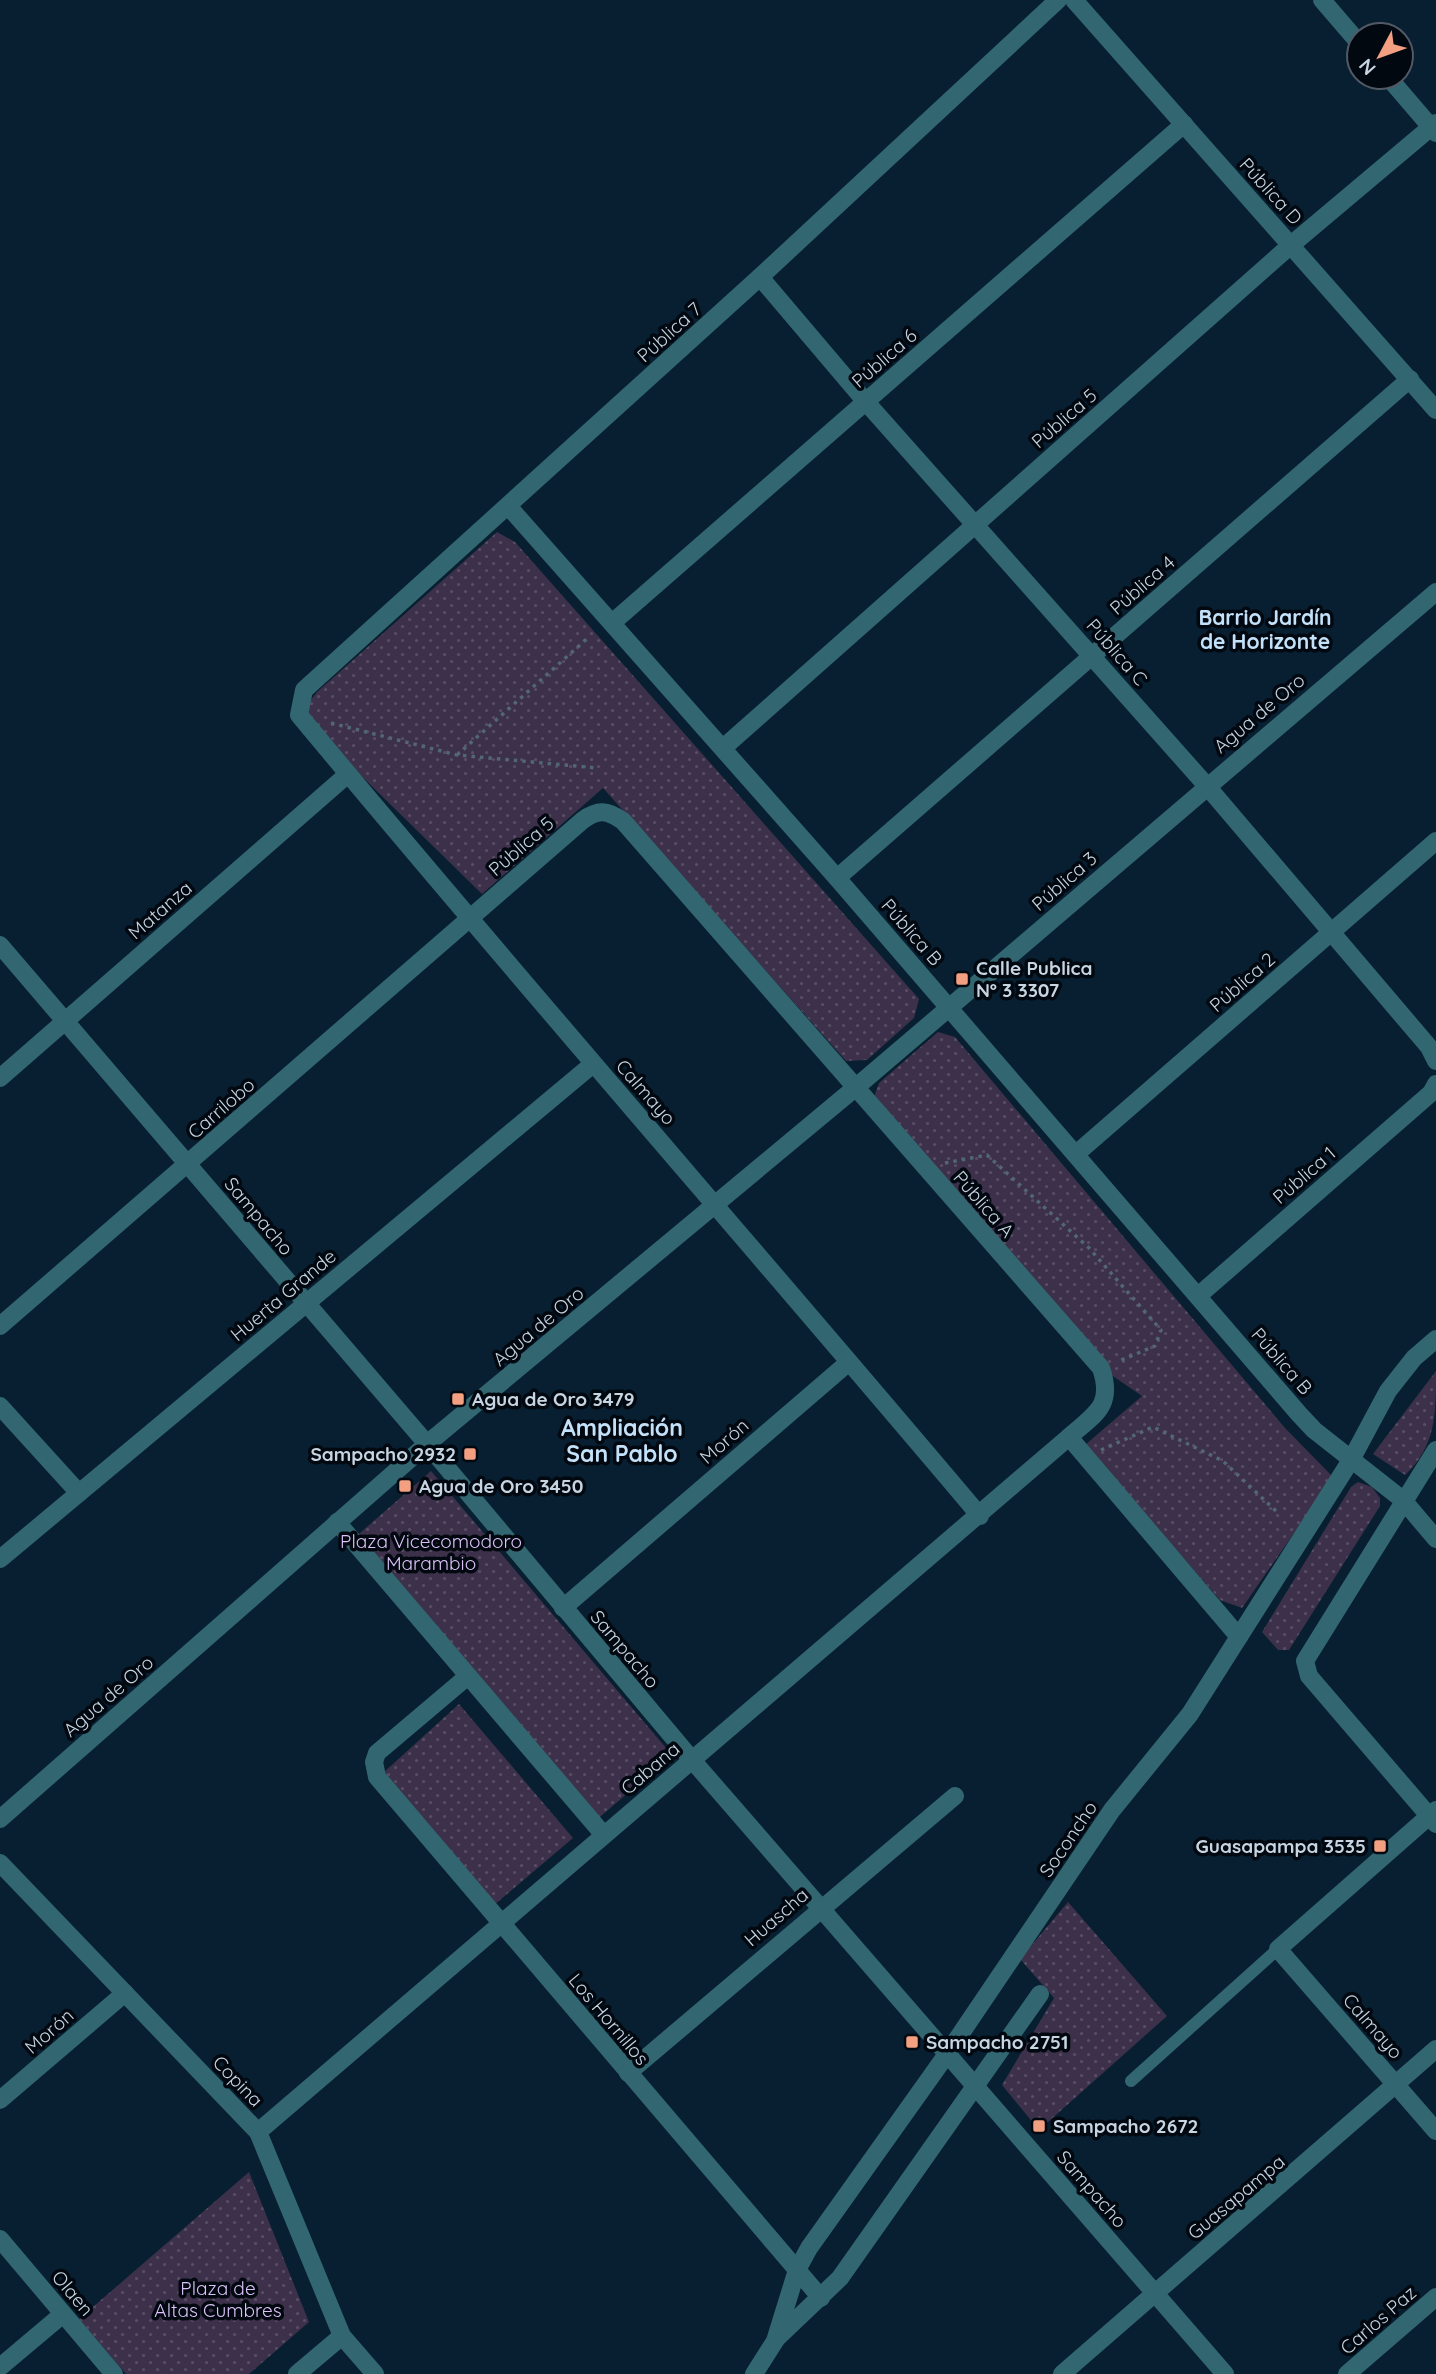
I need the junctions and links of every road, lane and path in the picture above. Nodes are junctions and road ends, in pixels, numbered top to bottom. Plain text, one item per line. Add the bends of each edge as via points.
1 (1058, 0) edge
2 (1074, 0) edge
3 (1322, 0) edge
4 (1345, 27) edge
5 (1401, 91) edge
6 (1184, 124) junction
7 (1434, 128) edge
8 (1292, 246) junction
9 (760, 277) junction
10 (1410, 379) junction
11 (866, 402) junction
12 (1436, 410) edge
13 (509, 506) junction
14 (976, 524) junction
15 (1436, 592) edge
16 (611, 622) junction
17 (590, 636) dead end
18 (1092, 656) junction
19 (299, 715) junction
20 (723, 748) junction
21 (457, 755) junction
22 (597, 768) dead end
23 (348, 774) junction
24 (1206, 785) junction
25 (604, 811) joint
26 (1436, 841) edge
27 (837, 878) junction
28 (469, 920) junction
29 (1331, 932) junction
30 (0, 945) edge
31 (950, 1008) junction
32 (65, 1021) junction
33 (1436, 1060) edge
34 (593, 1064) junction
35 (0, 1078) edge
36 (1436, 1084) edge
37 (855, 1088) junction
38 (1076, 1154) junction
39 (188, 1165) junction
40 (923, 1167) junction
41 (717, 1205) junction
42 (1198, 1296) junction
43 (305, 1304) junction
44 (0, 1326) edge
45 (1436, 1339) edge
46 (849, 1362) junction
47 (1101, 1368) junction
48 (0, 1406) edge
49 (1069, 1437) junction
50 (428, 1444) junction
51 (1436, 1450) edge
52 (1087, 1457) junction
53 (1351, 1460) junction
54 (79, 1493) junction
55 (1403, 1500) junction
56 (1276, 1511) dead end
57 (979, 1516) junction
58 (337, 1522) junction
59 (1436, 1539) edge
60 (0, 1559) edge
61 (563, 1608) junction
62 (1239, 1637) junction
63 (468, 1676) junction
64 (692, 1760) junction
65 (955, 1796) dead end
66 (1434, 1817) edge
67 (0, 1819) edge
68 (603, 1834) junction
69 (0, 1863) edge
70 (820, 1908) junction
71 (501, 1923) junction
72 (1278, 1949) junction
73 (125, 1993) junction
74 (1040, 1994) dead end
75 (1436, 2049) edge
76 (947, 2054) junction
77 (628, 2073) junction
78 (1131, 2081) dead end
79 (1396, 2083) junction
80 (975, 2087) junction
81 (0, 2100) edge
82 (1436, 2131) edge
83 (258, 2132) junction
84 (0, 2239) edge
85 (797, 2270) junction
86 (1155, 2294) junction
87 (1436, 2297) edge
88 (821, 2298) junction
89 (63, 2314) junction
90 (342, 2336) junction
91 (775, 2341) junction
92 (0, 2367) edge
93 (114, 2374) edge
94 (297, 2374) edge
95 (375, 2374) edge
96 (754, 2374) edge
97 (1062, 2374) edge
98 (1225, 2374) edge
99 (1347, 2374) edge

1 - 9 street, Pública 7
2 - 6 street, Pública D
3 - 4 street
5 - 7 street
6 - 8 street, Pública D
6 - 11 street, Pública 6
7 - 8 street, Pública 5
8 - 10 street, Pública D
8 - 14 street, Pública 5
9 - 11 street, Pública C
9 - 13 street, Pública 7
10 - 12 street, Pública D
10 - 18 street, Pública 4
11 - 14 street, Pública C
11 - 16 street, Pública 6
13 - 16 street, Pública B
13 - 19 street, Pública 7 via 304,690
14 - 18 street, Pública C
14 - 20 street, Pública 5
15 - 24 street, Agua de Oro
16 - 20 street, Pública B
17 - 21 path
18 - 24 street, Pública C
18 - 27 street, Pública 4
19 - 21 path
19 - 23 street, Calmayo
20 - 27 street, Pública B
21 - 22 path
23 - 28 street, Calmayo
23 - 32 street, Matanza
24 - 29 street, Pública C
24 - 31 street, Pública 3
25 - 28 street, Pública 5 via 583,820
25 - 37 street, Pública A via 622,821
26 - 29 street, Pública 2
27 - 31 street, Pública B
28 - 34 street, Calmayo
28 - 39 street, Carrilobo
29 - 33 street, Pública C
29 - 38 street, Pública 2
30 - 32 street, Sampacho
31 - 37 street, Agua de Oro
31 - 38 street, Pública B
32 - 35 street, Matanza
32 - 39 street, Sampacho
34 - 41 street, Calmayo
34 - 43 street, Huerta Grande
36 - 42 street, Pública 1
37 - 40 street, Pública A
37 - 41 street, Agua de Oro
38 - 42 street, Pública B
39 - 43 street, Sampacho
39 - 44 street, Carrilobo
40 - 47 street, Pública A
40 - 47 path via 987,1155 1089,1248 1161,1330 1155,1346
41 - 46 street, Calmayo
41 - 50 street, Agua de Oro
42 - 53 street, Pública B via 1314,1430
43 - 50 street, Sampacho
43 - 54 street, Huerta Grande
45 - 53 street, Soconcho via 1399,1375
46 - 57 street, Calmayo
46 - 61 street, Morón
47 - 49 street via 1107,1385 1100,1410
48 - 54 street
49 - 52 street
49 - 57 street, Cabana
50 - 58 street, Agua de Oro
50 - 61 street, Sampacho
51 - 55 street
52 - 56 path via 1153,1427 1223,1461
52 - 62 street
53 - 55 street, Pública B
53 - 62 street, Soconcho
54 - 60 street, Huerta Grande
55 - 59 street, Pública B
55 - 66 street via 1305,1661 1309,1676
57 - 64 street, Cabana
58 - 63 street
58 - 67 street, Agua de Oro
61 - 64 street, Sampacho
62 - 76 street, Soconcho via 1190,1714 1112,1810
63 - 68 street
63 - 71 street, Los Hornillos via 377,1754 374,1762 377,1777
64 - 68 street, Cabana
64 - 70 street, Sampacho
65 - 70 street, Huascha
66 - 72 street
68 - 71 street, Cabana
69 - 73 street, Copina
70 - 76 street, Sampacho
70 - 77 street, Huascha
71 - 77 street, Los Hornillos
71 - 83 street, Cabana
72 - 78 lane
72 - 79 street, Calmayo
73 - 81 street, Morón
73 - 83 street, Copina
74 - 80 street
75 - 79 street, Guasapampa
76 - 80 street, Sampacho
76 - 85 street, Soconcho
77 - 85 street, Los Hornillos
79 - 82 street, Calmayo
79 - 86 street, Guasapampa
80 - 86 street, Sampacho
80 - 88 street via 840,2278
83 - 90 street, Copina
84 - 89 street, Olaen
85 - 88 street, Los Hornillos
85 - 91 street, Soconcho
86 - 97 street, Guasapampa
86 - 98 street, Sampacho
87 - 99 street, Carlos Paz
88 - 91 street
89 - 92 street
89 - 93 street, Olaen
90 - 94 street
90 - 95 street, Copina
91 - 96 street, Soconcho

